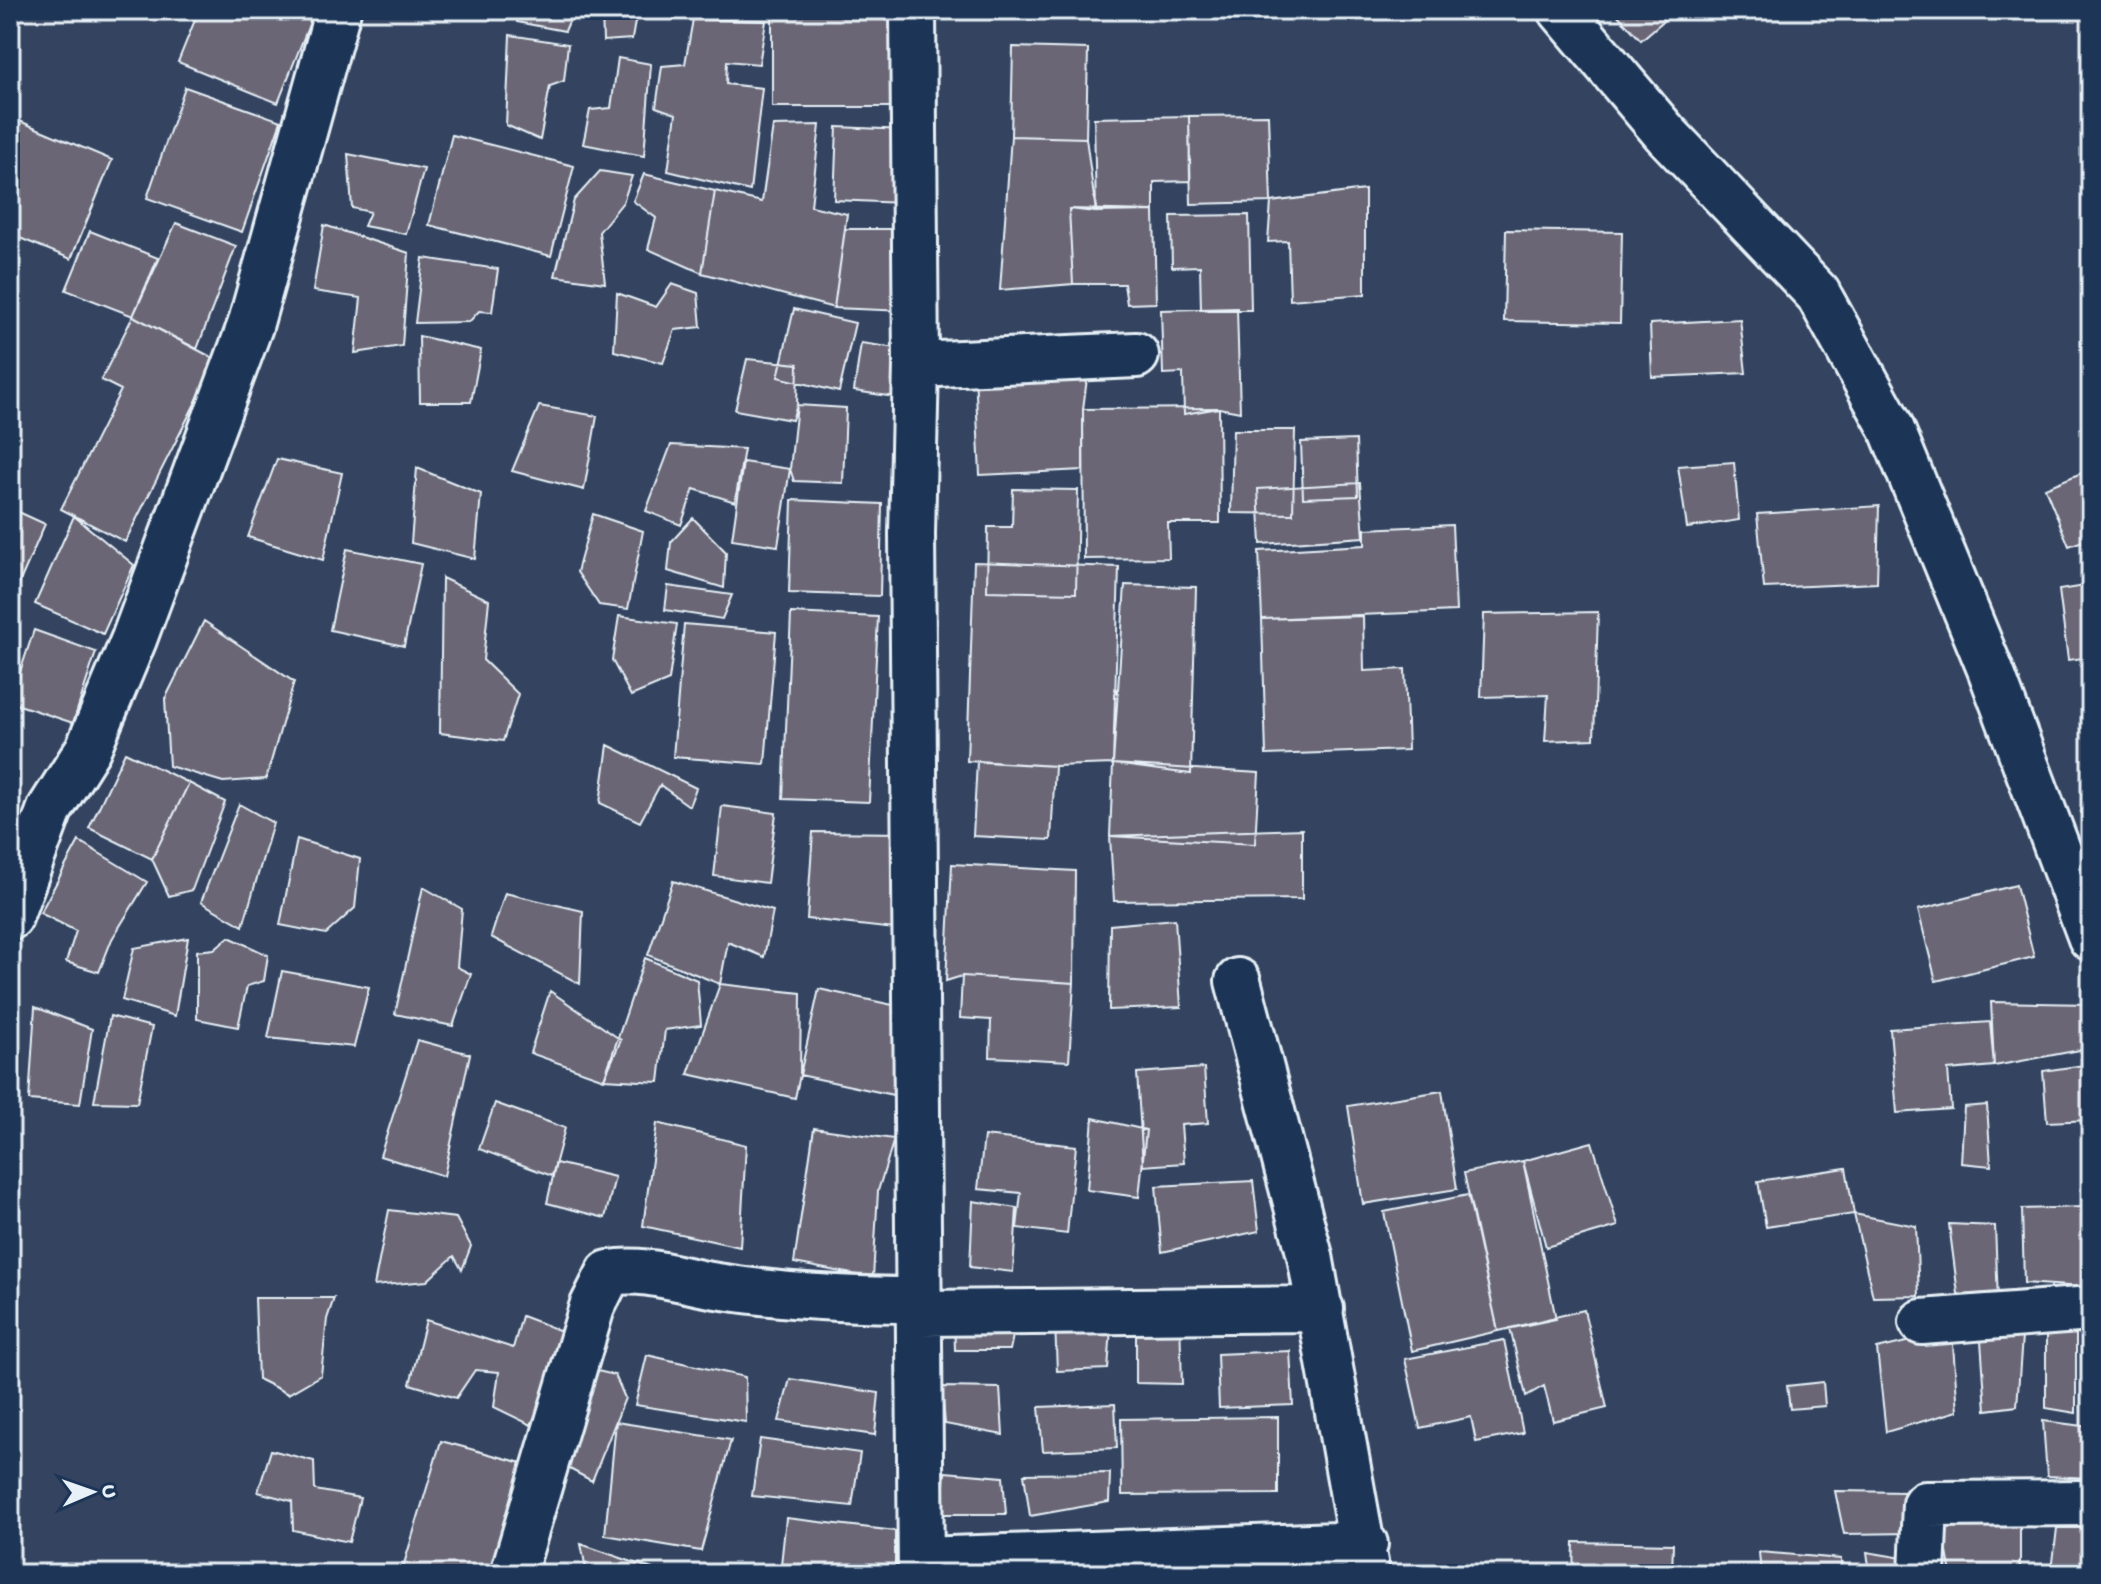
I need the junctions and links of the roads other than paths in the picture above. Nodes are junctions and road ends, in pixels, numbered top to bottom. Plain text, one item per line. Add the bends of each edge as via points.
1 (338, 10) edge
2 (913, 10) edge
3 (1561, 10) edge
4 (1136, 355) dead end
5 (916, 365) junction
6 (10, 917) edge
7 (2091, 938) edge
8 (1238, 981) dead end
9 (920, 1306) junction
10 (1321, 1309) junction
11 (2091, 1309) edge
12 (1922, 1322) dead end
13 (2091, 1503) edge
14 (1366, 1559) edge
15 (922, 1567) edge
16 (513, 1574) edge
17 (1922, 1574) edge

1 - 6 street via 250,326 134,639 88,749 50,809
2 - 5 street
3 - 7 street via 1665,133 1818,294 1890,425 1990,669
4 - 5 street
5 - 9 street via 912,534
8 - 10 street
9 - 10 street
9 - 15 street
9 - 16 street via 716,1286 637,1269 609,1273 592,1307
10 - 14 street
11 - 12 street
13 - 17 street via 1925,1504
14 - 15 street

